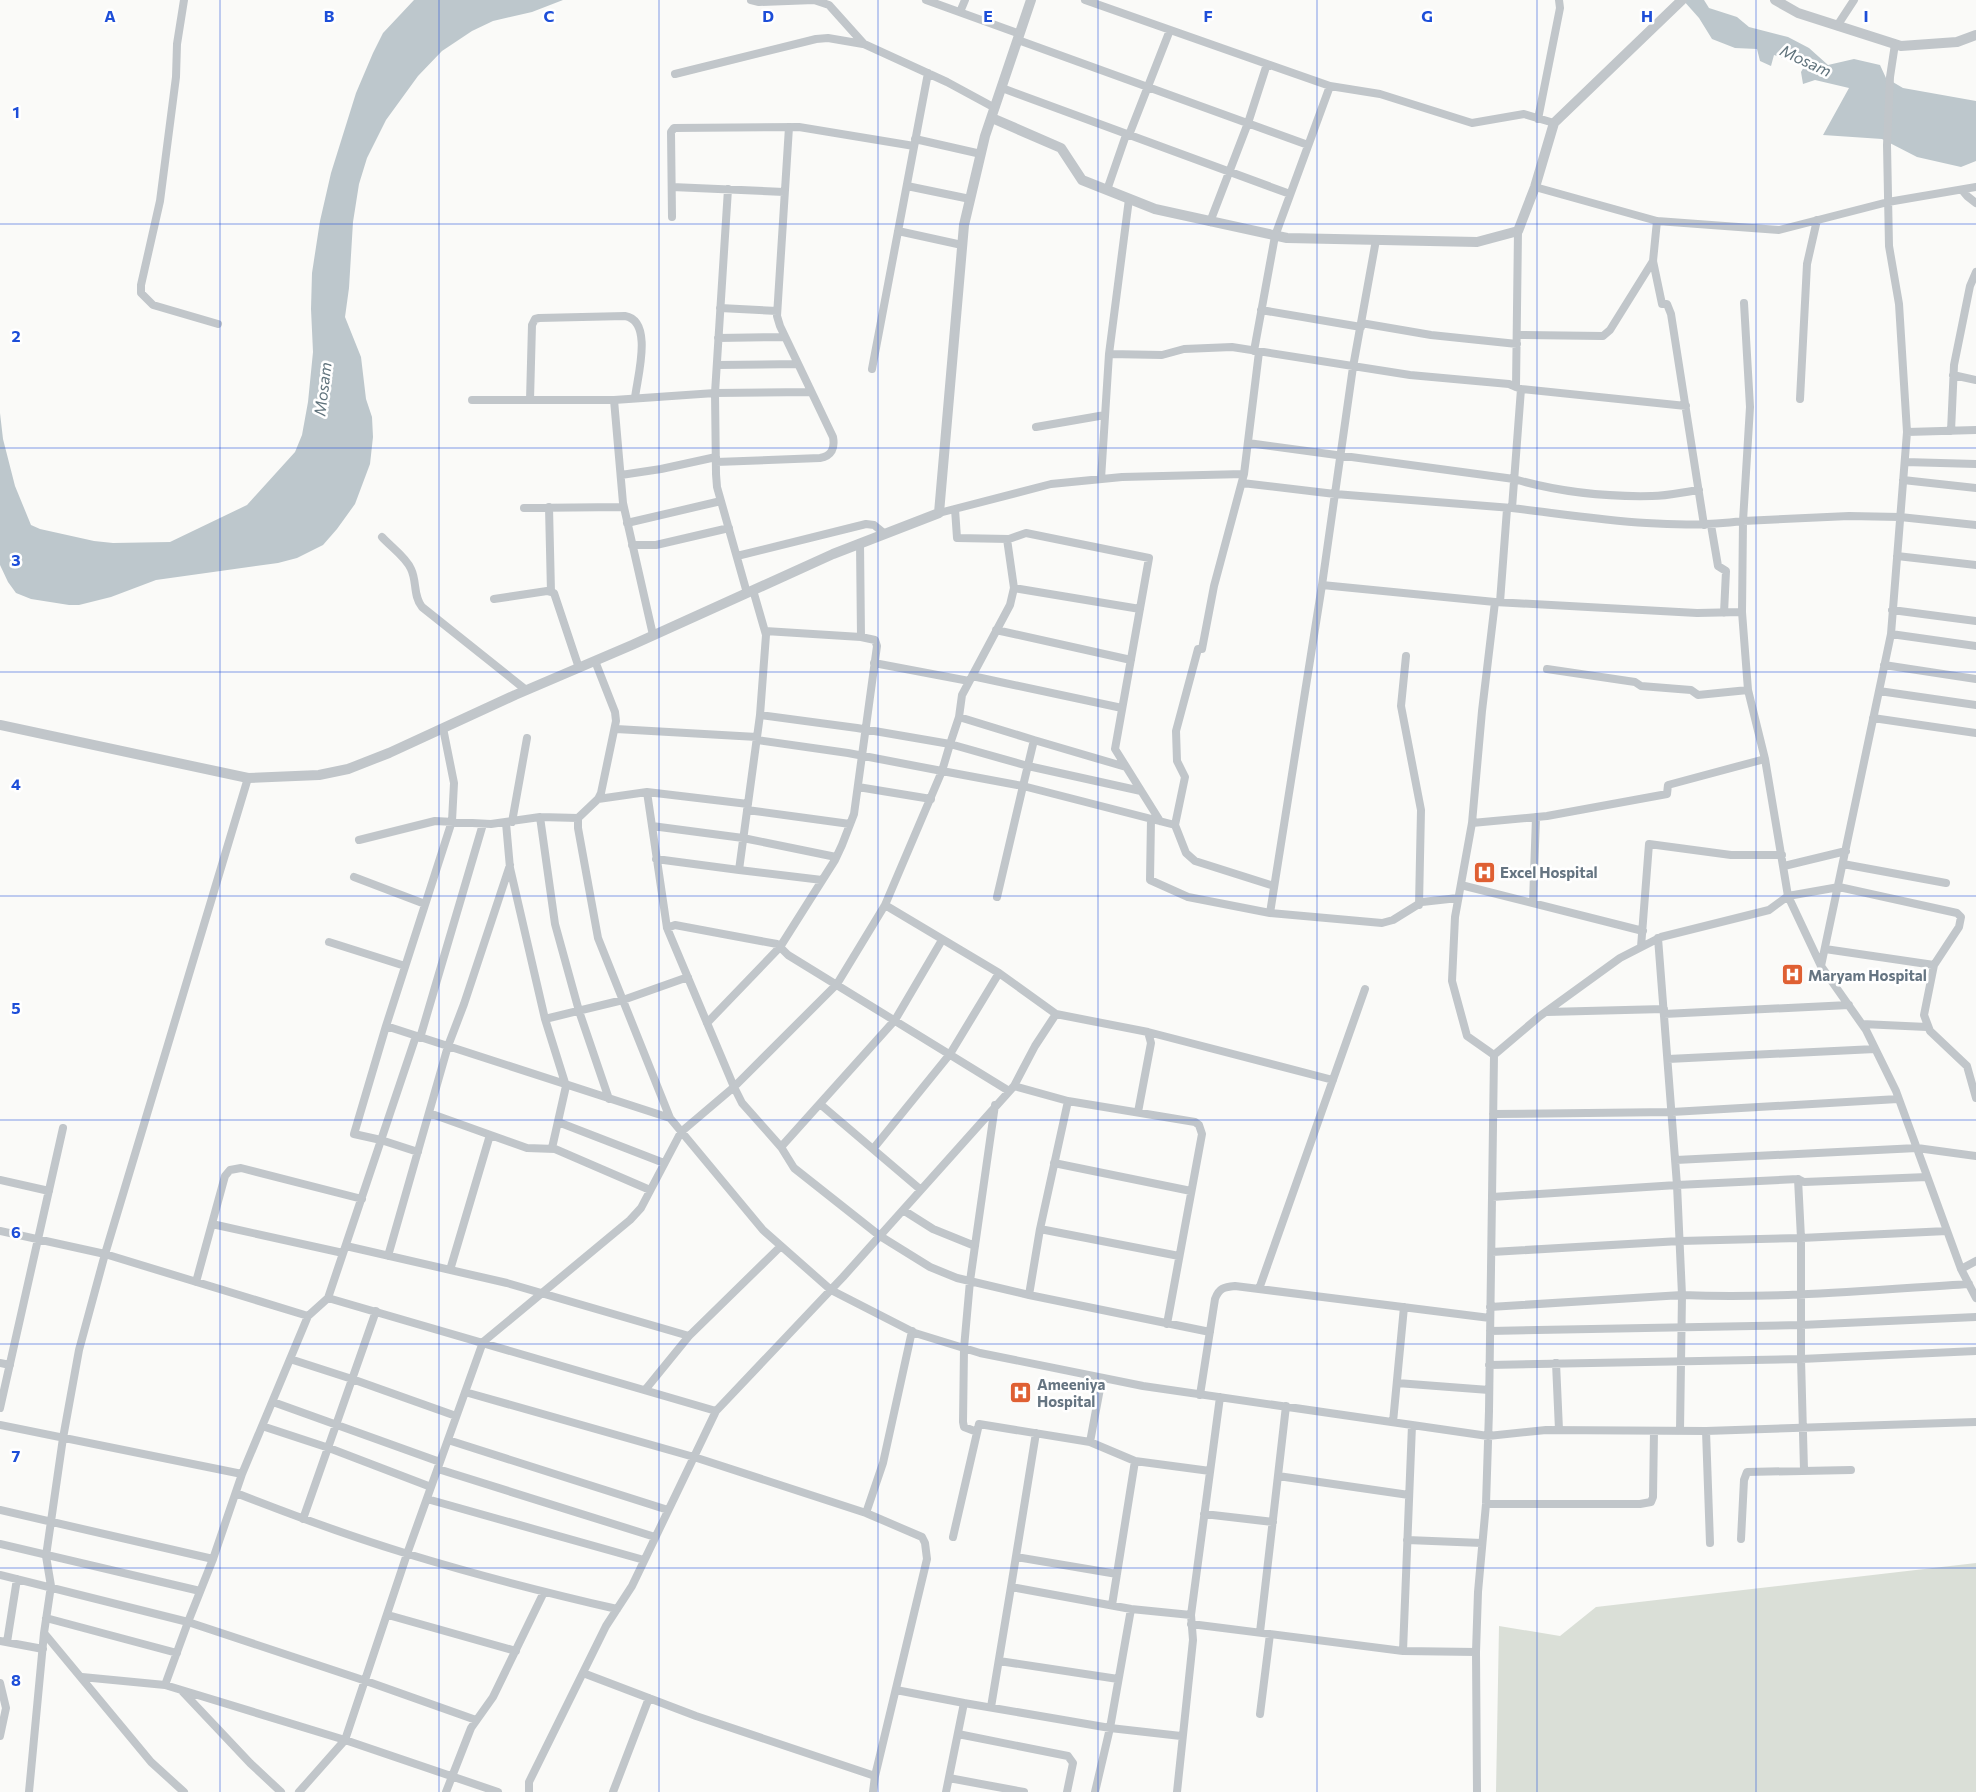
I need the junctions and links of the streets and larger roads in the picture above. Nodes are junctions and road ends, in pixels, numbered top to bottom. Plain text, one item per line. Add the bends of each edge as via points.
1 (184, 0) edge
2 (751, 0) edge
3 (926, 0) edge
4 (965, 0) edge
5 (1031, 0) edge
6 (1085, 0) edge
7 (1559, 0) edge
8 (1682, 0) edge
9 (1776, 0) edge
10 (1854, 0) edge
11 (960, 12) junction
12 (1837, 26) junction
13 (1170, 30) junction
14 (1976, 35) edge
15 (1019, 37) junction
16 (864, 44) junction
17 (1895, 44) junction
18 (1267, 64) junction
19 (928, 73) junction
20 (675, 74) dead end
21 (1330, 86) junction
22 (1148, 87) junction
23 (1002, 88) junction
24 (993, 113) junction
25 (1538, 119) junction
26 (1248, 123) junction
27 (1554, 123) junction
28 (789, 127) junction
29 (1129, 135) junction
30 (915, 143) junction
31 (1308, 145) junction
32 (981, 154) junction
33 (1230, 172) junction
34 (907, 186) junction
35 (672, 187) junction
36 (1535, 187) junction
37 (1976, 187) edge
38 (728, 190) junction
39 (1107, 190) junction
40 (1962, 190) junction
41 (784, 192) junction
42 (1290, 194) junction
43 (970, 199) junction
44 (1129, 199) junction
45 (1888, 202) junction
46 (1976, 203) edge
47 (672, 217) dead end
48 (1818, 220) junction
49 (1657, 221) junction
50 (1210, 222) junction
51 (1518, 230) junction
52 (898, 231) junction
53 (1275, 236) junction
54 (1376, 240) junction
55 (962, 245) junction
56 (1652, 261) junction
57 (1976, 272) edge
58 (1744, 303) dead end
59 (720, 308) junction
60 (1262, 310) junction
61 (777, 311) junction
62 (218, 324) dead end
63 (1361, 325) junction
64 (1517, 335) junction
65 (785, 337) junction
66 (718, 338) junction
67 (1517, 344) junction
68 (1256, 352) junction
69 (1109, 354) junction
70 (798, 364) junction
71 (717, 365) junction
72 (1354, 367) junction
73 (872, 369) dead end
74 (1953, 375) junction
75 (1976, 380) edge
76 (1519, 388) junction
77 (812, 392) junction
78 (715, 393) junction
79 (634, 398) junction
80 (1800, 399) dead end
81 (472, 400) dead end
82 (530, 400) junction
83 (614, 400) junction
84 (1686, 406) junction
85 (1105, 415) junction
86 (1036, 427) dead end
87 (1976, 430) edge
88 (1951, 431) junction
89 (1907, 432) junction
90 (1248, 444) junction
91 (1340, 457) junction
92 (716, 460) junction
93 (1905, 462) junction
94 (1976, 464) edge
95 (1244, 474) junction
96 (621, 475) junction
97 (1101, 479) junction
98 (1514, 479) junction
99 (1903, 480) junction
100 (1242, 483) junction
101 (1976, 488) edge
102 (1699, 490) junction
103 (1335, 494) junction
104 (721, 501) junction
105 (623, 507) junction
106 (524, 508) dead end
107 (549, 508) junction
108 (955, 509) junction
109 (1510, 509) junction
110 (939, 514) junction
111 (1900, 517) junction
112 (1743, 521) junction
113 (627, 523) junction
114 (1708, 525) junction
115 (1976, 526) edge
116 (729, 528) junction
117 (885, 534) junction
118 (382, 537) dead end
119 (1007, 539) junction
120 (860, 543) junction
121 (632, 545) junction
122 (737, 556) junction
123 (1897, 556) junction
124 (1976, 565) edge
125 (1322, 585) junction
126 (1014, 588) junction
127 (750, 591) junction
128 (550, 592) junction
129 (494, 599) dead end
130 (1498, 602) junction
131 (1140, 610) junction
132 (1892, 610) junction
133 (1742, 612) junction
134 (1724, 613) junction
135 (1976, 621) edge
136 (996, 630) junction
137 (765, 631) junction
138 (1891, 634) junction
139 (653, 635) junction
140 (861, 637) junction
141 (1976, 646) edge
142 (1406, 656) dead end
143 (1131, 660) junction
144 (595, 661) junction
145 (874, 664) junction
146 (1884, 665) junction
147 (579, 668) junction
148 (1547, 669) dead end
149 (1976, 678) edge
150 (971, 679) junction
151 (526, 690) junction
152 (1748, 690) junction
153 (1879, 691) junction
154 (1976, 705) edge
155 (1122, 708) junction
156 (760, 715) junction
157 (959, 717) junction
158 (1874, 718) junction
159 (0, 725) edge
160 (443, 728) junction
161 (616, 729) junction
162 (865, 730) junction
163 (1976, 733) edge
164 (527, 738) dead end
165 (757, 739) junction
166 (1034, 740) junction
167 (950, 744) junction
168 (862, 756) junction
169 (1764, 759) junction
170 (1028, 766) junction
171 (1126, 767) junction
172 (942, 771) junction
173 (248, 778) junction
174 (1023, 786) junction
175 (858, 787) junction
176 (647, 792) junction
177 (1141, 792) junction
178 (598, 799) junction
179 (931, 799) junction
180 (748, 808) junction
181 (540, 817) junction
182 (1536, 817) junction
183 (578, 818) junction
184 (1151, 819) junction
185 (452, 821) junction
186 (1160, 821) junction
187 (509, 822) junction
188 (1472, 823) junction
189 (482, 824) junction
190 (850, 824) junction
191 (1175, 825) junction
192 (652, 826) junction
193 (743, 838) junction
194 (359, 840) dead end
195 (1846, 851) junction
196 (1782, 855) junction
197 (836, 857) junction
198 (656, 859) junction
199 (1844, 864) junction
200 (510, 865) junction
201 (1784, 866) junction
202 (739, 870) junction
203 (354, 877) dead end
204 (822, 880) junction
205 (1946, 883) dead end
206 (1461, 885) junction
207 (1274, 886) junction
208 (1839, 887) junction
209 (1788, 896) junction
210 (997, 897) dead end
211 (1458, 898) junction
212 (425, 904) junction
213 (1419, 904) junction
214 (1534, 904) junction
215 (885, 905) junction
216 (1270, 913) junction
217 (667, 928) junction
218 (1643, 931) junction
219 (1658, 938) junction
220 (942, 940) junction
221 (329, 942) dead end
222 (780, 947) junction
223 (1641, 947) junction
224 (1825, 949) junction
225 (1934, 965) junction
226 (405, 966) junction
227 (1821, 966) junction
228 (1000, 973) junction
229 (688, 977) junction
230 (837, 984) junction
231 (1364, 988) dead end
232 (622, 1000) junction
233 (1849, 1005) junction
234 (579, 1011) junction
235 (1547, 1012) junction
236 (1664, 1012) junction
237 (1056, 1014) junction
238 (545, 1019) junction
239 (895, 1020) junction
240 (707, 1022) junction
241 (1862, 1024) junction
242 (386, 1026) junction
243 (1927, 1027) junction
244 (1148, 1032) junction
245 (418, 1037) junction
246 (448, 1046) junction
247 (1875, 1049) junction
248 (950, 1054) junction
249 (1494, 1055) junction
250 (1668, 1059) junction
251 (1964, 1061) junction
252 (1976, 1063) edge
253 (1332, 1080) junction
254 (566, 1086) junction
255 (734, 1087) junction
256 (1011, 1088) junction
257 (1976, 1098) edge
258 (609, 1099) junction
259 (1898, 1099) junction
260 (1068, 1101) junction
261 (820, 1104) junction
262 (995, 1105) junction
263 (1138, 1112) junction
264 (1672, 1112) junction
265 (429, 1113) junction
266 (1493, 1114) junction
267 (670, 1118) junction
268 (558, 1122) junction
269 (64, 1128) dead end
270 (680, 1132) junction
271 (490, 1135) junction
272 (381, 1140) junction
273 (552, 1148) junction
274 (781, 1148) junction
275 (1917, 1148) junction
276 (873, 1149) junction
277 (418, 1152) junction
278 (1976, 1156) edge
279 (1676, 1160) junction
280 (664, 1163) junction
281 (1054, 1163) junction
282 (1927, 1177) junction
283 (1798, 1179) junction
284 (0, 1180) edge
285 (1677, 1184) junction
286 (49, 1190) junction
287 (650, 1190) junction
288 (921, 1190) junction
289 (1191, 1192) junction
290 (1492, 1197) junction
291 (362, 1199) junction
292 (903, 1210) junction
293 (212, 1224) junction
294 (1040, 1229) junction
295 (0, 1231) edge
296 (1947, 1231) junction
297 (880, 1236) junction
298 (1801, 1238) junction
299 (38, 1240) junction
300 (1680, 1241) junction
301 (781, 1246) junction
302 (975, 1246) junction
303 (345, 1250) junction
304 (1492, 1252) junction
305 (105, 1254) junction
306 (388, 1256) junction
307 (1179, 1256) junction
308 (1976, 1261) edge
309 (1961, 1269) junction
310 (450, 1270) junction
311 (970, 1281) junction
312 (196, 1282) junction
313 (1968, 1284) junction
314 (1258, 1289) junction
315 (831, 1290) junction
316 (543, 1293) junction
317 (1801, 1293) junction
318 (1029, 1295) junction
319 (1682, 1295) junction
320 (328, 1298) junction
321 (1976, 1298) edge
322 (1404, 1307) junction
323 (1490, 1307) junction
324 (376, 1312) junction
325 (308, 1316) junction
326 (1976, 1316) edge
327 (1490, 1318) junction
328 (1167, 1324) junction
329 (1801, 1325) junction
330 (1681, 1326) junction
331 (912, 1331) junction
332 (1490, 1331) junction
333 (1210, 1332) junction
334 (689, 1336) junction
335 (483, 1342) junction
336 (964, 1348) junction
337 (1976, 1351) edge
338 (290, 1359) junction
339 (1801, 1359) junction
340 (1680, 1361) junction
341 (0, 1363) edge
342 (1556, 1363) junction
343 (10, 1365) junction
344 (1489, 1365) junction
345 (1102, 1378) junction
346 (352, 1379) junction
347 (1397, 1382) junction
348 (645, 1390) junction
349 (1489, 1390) junction
350 (465, 1392) junction
351 (1200, 1395) junction
352 (1220, 1397) junction
353 (272, 1402) junction
354 (1286, 1406) junction
355 (0, 1408) edge
356 (716, 1411) junction
357 (456, 1416) junction
358 (1393, 1422) junction
359 (1976, 1422) edge
360 (0, 1425) edge
361 (336, 1425) junction
362 (1412, 1425) junction
363 (262, 1426) junction
364 (1803, 1428) junction
365 (1559, 1430) junction
366 (1680, 1430) junction
367 (1654, 1431) junction
368 (1706, 1431) junction
369 (977, 1432) junction
370 (1036, 1433) junction
371 (1488, 1436) junction
372 (63, 1438) junction
373 (448, 1440) junction
374 (1090, 1442) junction
375 (329, 1448) junction
376 (694, 1457) junction
377 (1135, 1461) junction
378 (439, 1465) junction
379 (1804, 1470) junction
380 (1851, 1470) dead end
381 (1210, 1472) junction
382 (242, 1474) junction
383 (1278, 1476) junction
384 (431, 1487) junction
385 (236, 1493) junction
386 (1409, 1495) junction
387 (427, 1500) junction
388 (1486, 1504) junction
389 (0, 1510) edge
390 (668, 1510) junction
391 (866, 1513) junction
392 (1204, 1514) junction
393 (302, 1519) junction
394 (51, 1522) junction
395 (1273, 1522) junction
396 (655, 1537) junction
397 (953, 1537) dead end
398 (1741, 1538) dead end
399 (1407, 1540) junction
400 (1482, 1543) junction
401 (1710, 1543) dead end
402 (0, 1544) edge
403 (407, 1554) junction
404 (46, 1556) junction
405 (1016, 1557) junction
406 (213, 1559) junction
407 (644, 1560) junction
408 (1117, 1574) junction
409 (0, 1575) edge
410 (17, 1578) junction
411 (51, 1586) junction
412 (1011, 1587) junction
413 (200, 1591) junction
414 (544, 1592) junction
415 (1112, 1605) junction
416 (617, 1609) junction
417 (1130, 1609) junction
418 (388, 1615) junction
419 (46, 1618) junction
420 (1192, 1619) junction
421 (188, 1622) junction
422 (1260, 1632) junction
423 (44, 1633) junction
424 (1270, 1634) junction
425 (4, 1641) edge
426 (43, 1649) junction
427 (516, 1651) junction
428 (1403, 1651) junction
429 (1476, 1652) junction
430 (177, 1653) junction
431 (999, 1661) junction
432 (583, 1673) junction
433 (82, 1677) junction
434 (1118, 1679) junction
435 (366, 1681) junction
436 (0, 1683) edge
437 (165, 1685) junction
438 (180, 1689) junction
439 (896, 1690) junction
440 (649, 1698) junction
441 (964, 1703) junction
442 (991, 1707) junction
443 (1260, 1714) dead end
444 (2, 1718) edge
445 (476, 1720) junction
446 (1110, 1728) junction
447 (958, 1734) junction
448 (0, 1736) edge
449 (1182, 1736) junction
450 (345, 1740) junction
451 (452, 1776) junction
452 (875, 1776) junction
453 (949, 1778) junction
454 (29, 1792) edge
455 (184, 1792) edge
456 (282, 1792) edge
457 (299, 1792) edge
458 (446, 1792) edge
459 (498, 1792) edge
460 (529, 1792) edge
461 (613, 1792) edge
462 (873, 1792) edge
463 (946, 1792) edge
464 (1024, 1792) edge
465 (1067, 1792) edge
466 (1095, 1792) edge
467 (1177, 1792) edge
468 (1478, 1792) edge

1 - 62 street via 160,201 140,293 153,305
2 - 16 street via 822,2 834,9
3 - 11 street
4 - 11 street
5 - 15 street
6 - 13 street
7 - 25 street
8 - 27 street
9 - 12 street via 1798,13
10 - 12 street
11 - 15 street
12 - 17 street
13 - 18 street
13 - 22 street
14 - 17 street via 1957,42
15 - 22 street
15 - 23 street
16 - 19 street
16 - 20 street via 816,38
17 - 45 street via 1890,77
18 - 21 street
18 - 26 street
19 - 24 street
19 - 30 street
21 - 25 street via 1380,94 1472,123 1524,114
21 - 31 street
22 - 26 street
22 - 29 street
23 - 24 street
23 - 29 street
24 - 32 street
24 - 39 street via 1061,148 1082,180
25 - 27 street
26 - 31 street
26 - 33 street
27 - 36 street
28 - 30 street
28 - 35 street via 673,128
28 - 41 street
29 - 33 street
29 - 39 street via 1126,135
30 - 32 street
30 - 34 street
31 - 42 street
32 - 43 street
33 - 42 street
33 - 50 street
34 - 43 street
34 - 52 street
35 - 38 street
35 - 47 street
36 - 49 street
36 - 51 street
37 - 40 street
38 - 41 street
38 - 59 street
39 - 44 street
40 - 45 street
40 - 46 street
41 - 61 street
42 - 53 street
43 - 55 street
44 - 50 street via 1155,210
44 - 69 street
45 - 48 street
45 - 89 street via 1888,246 1899,304
48 - 49 street via 1779,230
48 - 80 street via 1807,264
49 - 56 street
50 - 53 street
51 - 54 street via 1477,242
51 - 64 street
52 - 55 street
52 - 73 street
53 - 54 street
53 - 60 street
54 - 63 street
55 - 110 street
56 - 64 street via 1604,336
56 - 84 street via 1662,304 1666,304 1671,314
57 - 74 street via 1970,286
58 - 112 street via 1750,407
59 - 61 street
59 - 66 street
60 - 63 street
60 - 68 street
61 - 65 street
63 - 67 street
63 - 72 street
64 - 67 street
65 - 66 street
65 - 70 street
66 - 71 street
67 - 76 street
68 - 69 street via 1232,348 1184,349 1162,355
68 - 72 street
68 - 90 street
69 - 85 street
70 - 71 street
70 - 77 street
71 - 78 street
72 - 76 street via 1509,384
72 - 91 street
74 - 75 street
74 - 88 street
76 - 84 street
76 - 98 street
77 - 78 street
77 - 92 street via 835,444 827,457
78 - 79 street
78 - 92 street
79 - 82 street via 642,344 638,323 625,316 539,318 533,322
79 - 83 street
81 - 82 street
82 - 83 street
83 - 96 street
84 - 102 street
85 - 86 street
85 - 97 street
87 - 88 street
88 - 89 street
89 - 93 street
90 - 91 street
90 - 95 street
91 - 98 street
91 - 103 street
92 - 96 street
92 - 104 street
93 - 94 street
93 - 99 street
95 - 97 street
95 - 100 street
96 - 105 street
97 - 108 street via 1051,484
98 - 102 street via 1582,493 1654,496
98 - 109 street
99 - 101 street
99 - 111 street
100 - 103 street
100 - 191 street via 1214,586 1202,649 1198,650 1176,731 1177,762 1185,777
102 - 114 street
103 - 109 street
103 - 125 street
104 - 113 street
104 - 116 street
105 - 107 street
105 - 113 street
106 - 107 street
107 - 128 street
108 - 110 street
108 - 119 street via 956,538
109 - 114 street via 1634,522
109 - 130 street
110 - 117 street
111 - 112 street
111 - 115 street
111 - 123 street
112 - 114 street
112 - 133 street
113 - 121 street
114 - 134 street via 1718,566 1726,571
116 - 121 street via 656,545
116 - 122 street
117 - 120 street
117 - 122 street via 874,525 866,524
118 - 151 street via 409,564 422,607
119 - 126 street
119 - 131 street via 1026,533 1149,558
120 - 127 street
120 - 140 street
121 - 139 street
122 - 127 street
123 - 124 street
123 - 132 street
125 - 130 street
125 - 207 street
126 - 131 street
126 - 136 street via 1010,605
127 - 137 street
127 - 139 street
128 - 129 street
128 - 147 street via 556,595
130 - 134 street
130 - 188 street via 1482,711
131 - 143 street
132 - 135 street
132 - 138 street
133 - 134 street
133 - 152 street
136 - 143 street
136 - 150 street
137 - 140 street
137 - 156 street
138 - 141 street
138 - 146 street
139 - 144 street
140 - 145 street via 874,640 877,646
142 - 213 street via 1401,706 1421,810
143 - 155 street
144 - 147 street
144 - 161 street via 615,712
145 - 150 street
145 - 162 street
146 - 149 street
146 - 153 street
147 - 151 street
148 - 152 street via 1635,682 1641,686 1691,690 1698,695
150 - 155 street
150 - 157 street via 962,695
151 - 160 street
152 - 169 street
153 - 154 street
153 - 158 street
155 - 171 street via 1115,749
156 - 162 street
156 - 165 street
157 - 166 street
157 - 167 street
158 - 163 street
158 - 195 street
159 - 173 street
160 - 173 street via 348,769 302,777
160 - 185 street via 454,783
161 - 165 street
161 - 178 street
162 - 167 street
162 - 168 street
164 - 187 street
165 - 168 street
165 - 180 street
166 - 170 street
166 - 171 street
167 - 170 street
167 - 172 street
168 - 172 street
168 - 175 street
169 - 182 street via 1668,785 1667,794
169 - 196 street
170 - 174 street
170 - 177 street
171 - 177 street
172 - 174 street
172 - 179 street
173 - 305 street
174 - 184 street
174 - 210 street
175 - 179 street
175 - 190 street
176 - 178 street
176 - 180 street
176 - 192 street
177 - 186 street
178 - 183 street
179 - 215 street
180 - 190 street
180 - 193 street
181 - 183 street
181 - 187 street
181 - 234 street via 553,917
182 - 188 street
182 - 214 street
183 - 232 street via 598,938
184 - 186 street
184 - 216 street via 1150,880 1188,897
185 - 189 street
185 - 194 street via 428,822
185 - 212 street
186 - 191 street
187 - 189 street
187 - 200 street
188 - 206 street
189 - 245 street
190 - 197 street
191 - 207 street via 1190,858
192 - 193 street
192 - 198 street
193 - 197 street
193 - 202 street
195 - 199 street
195 - 201 street
196 - 201 street
196 - 218 street via 1730,855 1649,844
197 - 204 street
198 - 202 street
198 - 217 street
199 - 205 street
199 - 208 street
200 - 238 street
200 - 246 street
201 - 209 street
202 - 204 street
203 - 212 street
204 - 222 street
206 - 211 street
206 - 214 street
207 - 216 street
208 - 209 street
208 - 224 street
208 - 225 street via 1957,913 1959,927
209 - 219 street via 1769,910
209 - 227 street
211 - 213 street via 1428,900
211 - 249 street via 1452,981 1467,1036
212 - 226 street
213 - 216 street via 1382,923
214 - 218 street
215 - 220 street
215 - 230 street
217 - 222 street via 675,925
217 - 229 street
218 - 223 street
219 - 223 street
219 - 236 street
220 - 228 street
220 - 239 street
221 - 226 street
222 - 230 street
222 - 240 street
223 - 235 street via 1620,958
224 - 225 street
224 - 227 street
225 - 243 street via 1924,1015
226 - 242 street
227 - 233 street
228 - 237 street
228 - 248 street
229 - 232 street
229 - 240 street
230 - 239 street
230 - 255 street
231 - 253 street
232 - 234 street
232 - 267 street
233 - 236 street
233 - 241 street
234 - 238 street
234 - 258 street
235 - 236 street
235 - 249 street
236 - 250 street
237 - 244 street
237 - 256 street
238 - 254 street
239 - 248 street
239 - 261 street
240 - 255 street
241 - 243 street
241 - 247 street
242 - 245 street
242 - 272 street via 354,1134
243 - 251 street
244 - 253 street
244 - 263 street via 1151,1043
245 - 246 street
245 - 272 street
246 - 254 street
246 - 265 street
247 - 250 street
247 - 259 street
248 - 256 street
248 - 276 street
249 - 266 street
250 - 264 street
251 - 252 street
251 - 257 street
253 - 314 street
254 - 258 street
254 - 268 street
255 - 270 street
255 - 274 street via 742,1102
256 - 260 street
256 - 262 street
258 - 267 street
259 - 264 street
259 - 275 street
260 - 263 street
260 - 281 street
261 - 274 street
261 - 276 street
262 - 288 street
262 - 302 street
263 - 289 street via 1200,1125 1202,1134
264 - 266 street
264 - 279 street
265 - 271 street
265 - 277 street
266 - 290 street
267 - 270 street
268 - 273 street
268 - 280 street
269 - 286 street
270 - 280 street
270 - 301 street via 763,1230
271 - 273 street via 533,1150
271 - 310 street
272 - 277 street
272 - 291 street
273 - 287 street
274 - 297 street via 794,1168
275 - 278 street
275 - 279 street
275 - 282 street
276 - 288 street
277 - 306 street
279 - 285 street
280 - 287 street
281 - 289 street
281 - 294 street
282 - 283 street via 1804,1182
282 - 296 street
283 - 285 street
283 - 298 street
284 - 286 street
285 - 290 street
285 - 300 street
286 - 299 street
287 - 316 street via 630,1220
288 - 292 street
289 - 307 street
290 - 304 street
291 - 293 street via 235,1168 225,1176
291 - 303 street
292 - 297 street
292 - 302 street via 932,1229
293 - 303 street
293 - 312 street
294 - 307 street
294 - 318 street
295 - 299 street
296 - 298 street
296 - 309 street
297 - 311 street via 930,1267
297 - 315 street
298 - 300 street
298 - 317 street
299 - 305 street
299 - 343 street
300 - 304 street
300 - 319 street
301 - 315 street
301 - 334 street
302 - 311 street
303 - 306 street
303 - 320 street
304 - 323 street
305 - 312 street
305 - 372 street via 79,1350
306 - 310 street
307 - 328 street
308 - 309 street
309 - 313 street
310 - 316 street
311 - 318 street
311 - 336 street
312 - 325 street
313 - 317 street
313 - 321 street
314 - 322 street
314 - 333 street via 1235,1286 1218,1291
315 - 331 street
315 - 356 street
316 - 334 street
316 - 335 street
317 - 319 street
317 - 329 street
318 - 328 street
319 - 323 street
319 - 330 street
320 - 324 street
320 - 325 street
322 - 327 street
322 - 347 street
323 - 327 street
324 - 335 street
324 - 346 street
325 - 338 street
326 - 329 street
327 - 332 street
328 - 333 street
329 - 330 street
329 - 339 street
330 - 332 street
330 - 340 street
331 - 336 street
331 - 391 street via 883,1464
332 - 344 street
333 - 351 street
334 - 348 street
335 - 348 street
335 - 350 street
336 - 345 street
336 - 369 street via 963,1422 964,1427
337 - 339 street
338 - 346 street
338 - 353 street
339 - 340 street
339 - 364 street
340 - 342 street
340 - 366 street
341 - 343 street
342 - 344 street
342 - 365 street
343 - 355 street
344 - 349 street
345 - 351 street
345 - 374 street
346 - 357 street
346 - 361 street
347 - 349 street
347 - 358 street
348 - 356 street
349 - 371 street
350 - 357 street
350 - 376 street
351 - 352 street
352 - 354 street
352 - 381 street
353 - 361 street
353 - 363 street
354 - 358 street
354 - 383 street
356 - 376 street
357 - 373 street
358 - 362 street
359 - 364 street
360 - 372 street
361 - 375 street
361 - 378 street
362 - 371 street
362 - 386 street
363 - 375 street
363 - 382 street
364 - 368 street
364 - 379 street
365 - 367 street
365 - 371 street
366 - 367 street
366 - 368 street
367 - 388 street via 1651,1502
368 - 401 street
369 - 370 street via 979,1424
369 - 397 street
370 - 374 street
370 - 405 street
371 - 388 street
372 - 382 street
372 - 394 street
373 - 378 street
373 - 390 street
374 - 377 street
375 - 384 street
375 - 393 street
376 - 390 street
376 - 391 street
377 - 381 street
377 - 408 street
378 - 384 street
378 - 396 street
379 - 380 street
379 - 398 street via 1747,1472
381 - 392 street
382 - 385 street
383 - 386 street
383 - 395 street
384 - 387 street
385 - 393 street
385 - 406 street
386 - 399 street
387 - 403 street
387 - 407 street
388 - 400 street
389 - 394 street
390 - 396 street
391 - 439 street via 922,1537 927,1552
392 - 395 street
392 - 420 street
393 - 403 street
394 - 404 street
394 - 406 street
395 - 422 street
396 - 407 street
399 - 400 street
399 - 428 street
400 - 429 street
402 - 404 street
403 - 414 street
403 - 418 street
404 - 411 street
404 - 413 street
405 - 408 street
405 - 412 street
406 - 413 street
407 - 416 street
408 - 415 street
409 - 410 street
410 - 411 street
410 - 425 street
411 - 419 street
411 - 421 street
412 - 415 street
412 - 431 street
413 - 421 street
414 - 416 street
414 - 427 street
415 - 417 street
416 - 432 street
417 - 420 street
417 - 434 street
418 - 427 street
418 - 435 street
419 - 423 street
419 - 430 street
420 - 422 street
420 - 449 street
421 - 430 street
421 - 435 street
422 - 424 street
423 - 426 street
423 - 433 street
424 - 428 street
424 - 443 street
425 - 426 street
426 - 454 street
427 - 445 street via 493,1697
428 - 429 street
429 - 468 street
430 - 437 street
431 - 434 street
431 - 442 street
432 - 440 street
432 - 460 street via 529,1782
433 - 437 street
433 - 455 street via 151,1762
434 - 446 street
435 - 445 street
435 - 450 street
436 - 444 street via 6,1702
437 - 438 street
438 - 450 street
438 - 456 street
439 - 441 street
439 - 452 street
440 - 452 street
440 - 461 street
441 - 442 street
441 - 447 street
442 - 446 street
444 - 448 street
445 - 451 street
446 - 449 street
446 - 466 street
447 - 453 street
447 - 465 street via 1068,1756 1073,1764
449 - 467 street
450 - 451 street
450 - 457 street
451 - 458 street
451 - 459 street
452 - 462 street
453 - 463 street
453 - 464 street

